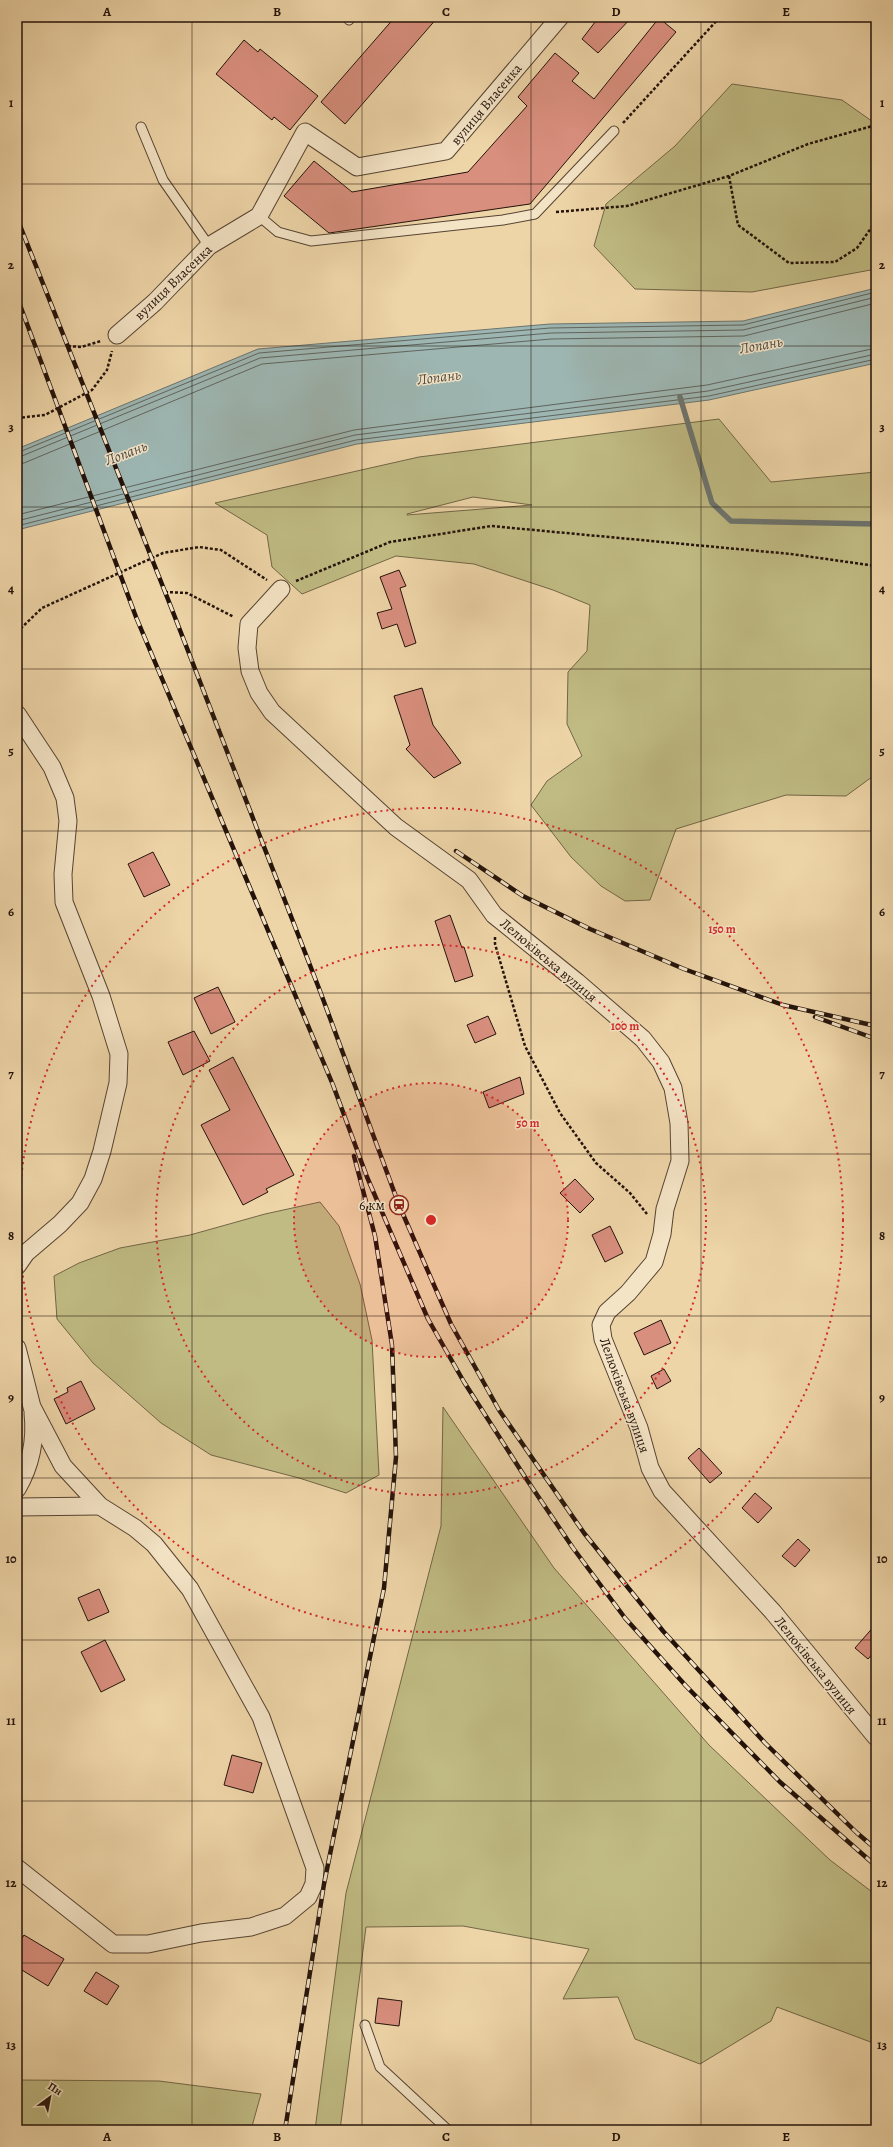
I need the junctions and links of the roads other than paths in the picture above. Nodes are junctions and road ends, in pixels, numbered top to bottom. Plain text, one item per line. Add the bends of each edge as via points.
1 (560, 17) edge
2 (141, 127) dead end
3 (618, 129) road end
4 (259, 216) junction
5 (210, 246) junction
6 (117, 336) road end
7 (281, 589) road end
8 (17, 714) edge
9 (17, 1266) edge
10 (17, 1348) edge
11 (32, 1406) junction
12 (17, 1489) edge
13 (100, 1506) junction
14 (17, 1507) edge
15 (876, 1737) edge
16 (17, 1868) edge
17 (365, 2025) dead end
18 (448, 2130) edge

1 - 4 street, вулиця Власенка via 446,152 357,167 305,132
2 - 5 lane via 163,180
3 - 4 lane via 535,214 503,220 312,241 278,232
4 - 5 street, вулиця Власенка
5 - 6 street, вулиця Власенка
7 - 15 street, Лелюківська вулиця via 249,624 247,648 250,671 258,693 272,712 396,827 469,880 494,915 643,1039 661,1062 673,1088 679,1123 680,1161 665,1209 662,1234 654,1262 628,1293 607,1312 601,1325 603,1339 640,1428 650,1468 662,1491 773,1612
8 - 9 street via 52,767 65,798 68,821 63,874 64,902 101,996 119,1054 118,1083 93,1179 80,1203 26,1253
10 - 11 street
11 - 12 street via 33,1443 30,1461
11 - 13 street via 63,1466
13 - 14 street
13 - 16 street via 135,1528 154,1544 190,1589 262,1718 315,1868 314,1884 308,1897 285,1916 251,1927 201,1933 148,1944 113,1944
17 - 18 lane via 380,2067

